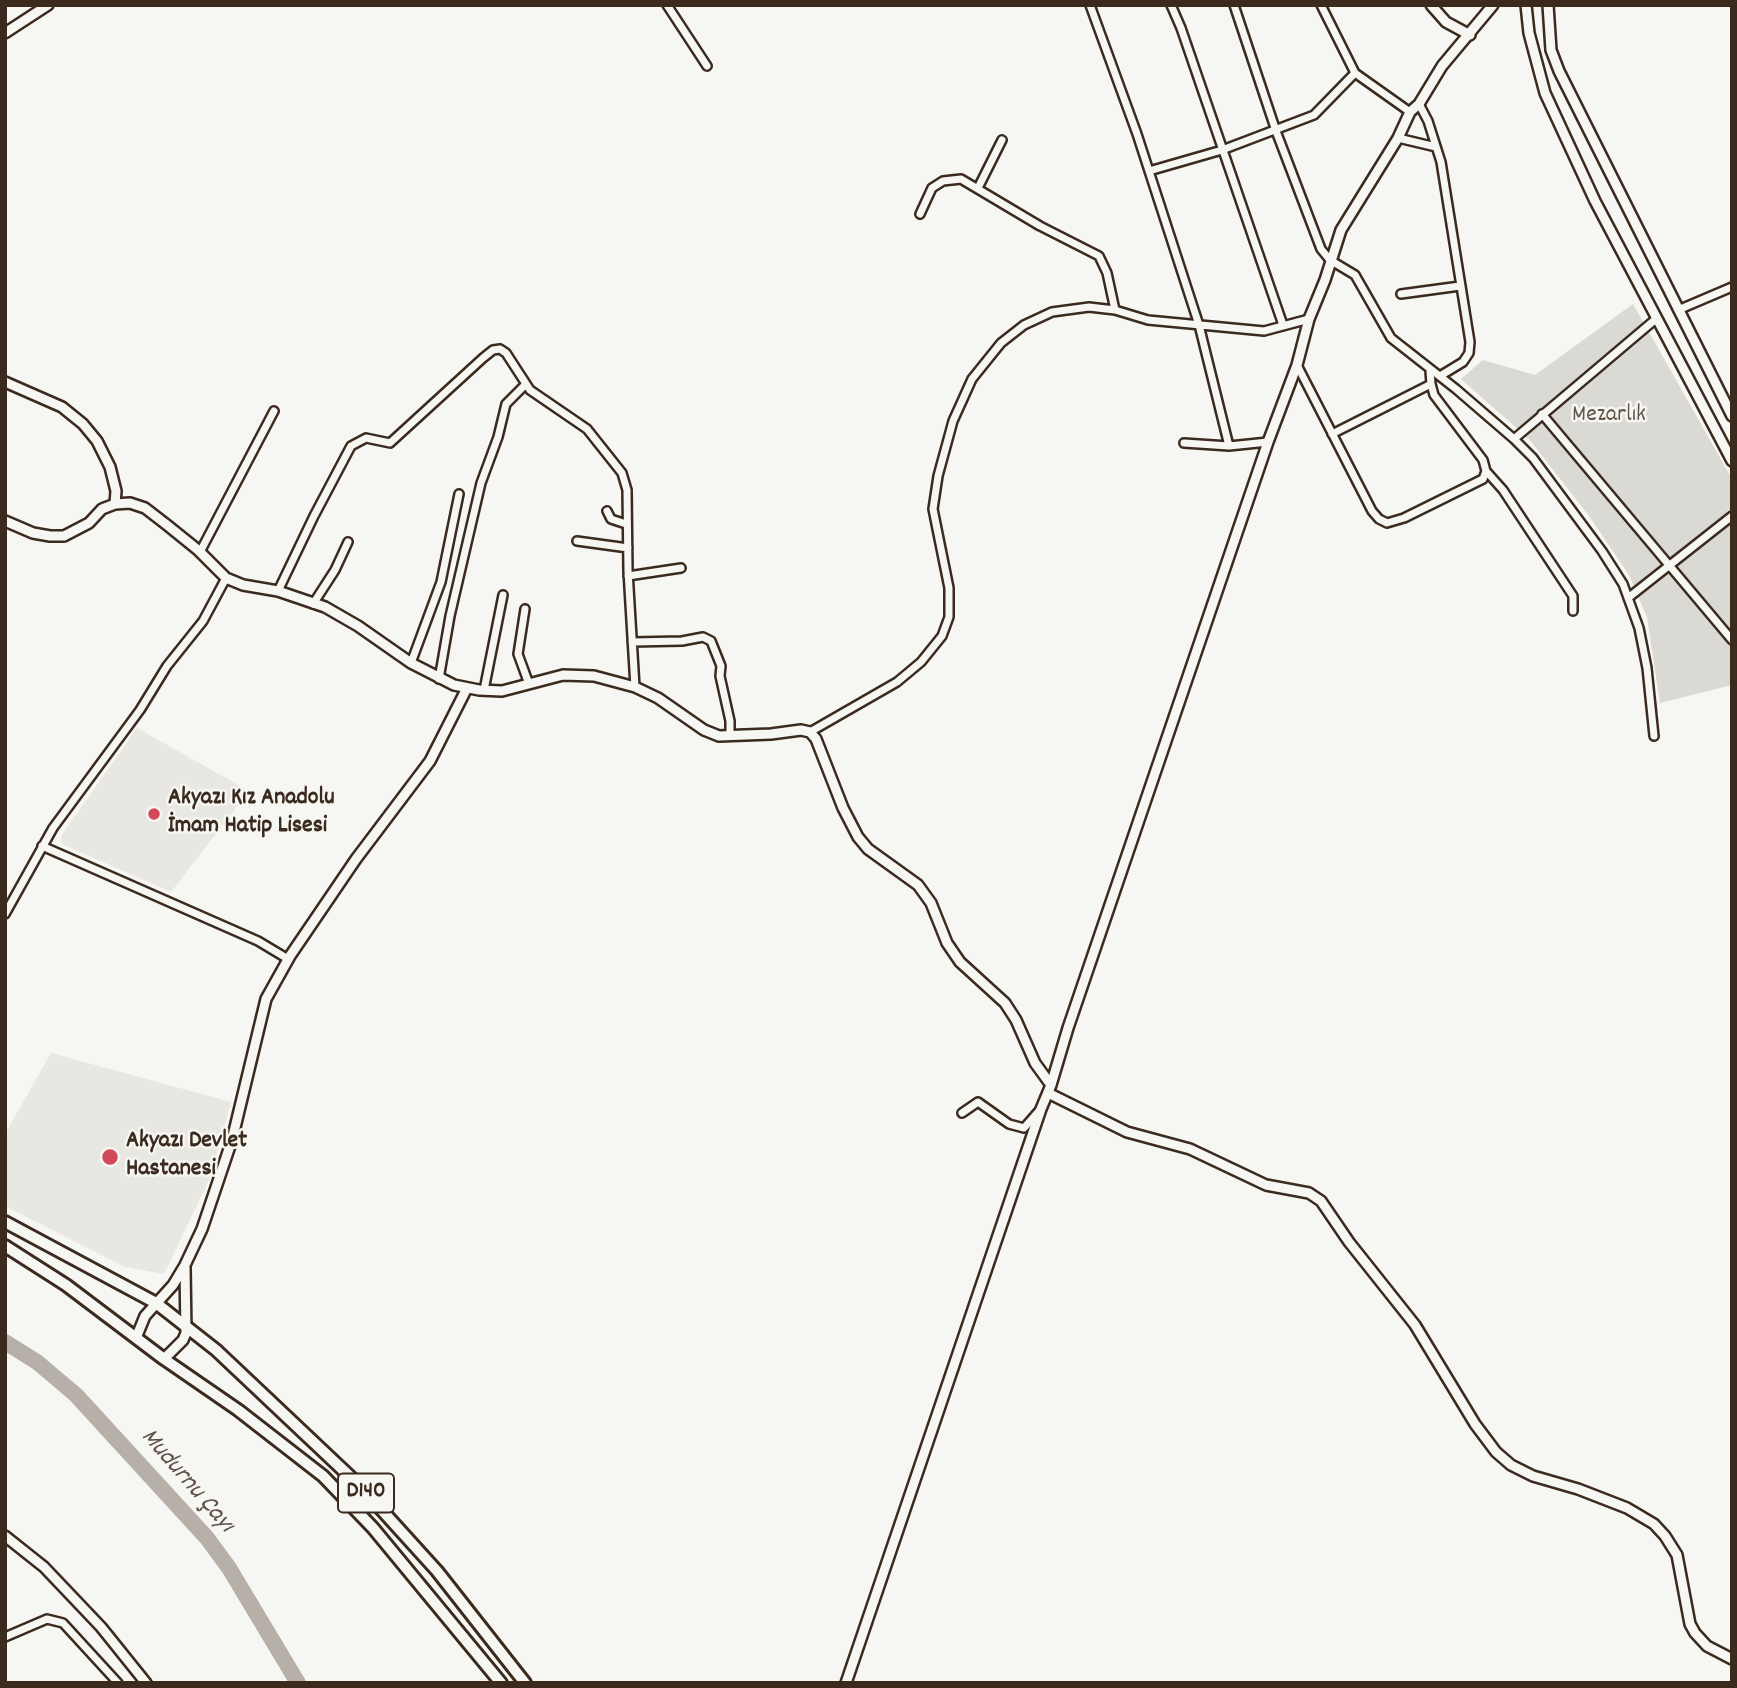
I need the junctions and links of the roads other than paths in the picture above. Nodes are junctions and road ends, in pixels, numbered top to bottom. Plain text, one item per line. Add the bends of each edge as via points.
1 (48, 5) edge
2 (667, 5) edge
3 (1090, 5) edge
4 (1171, 5) edge
5 (1234, 5) edge
6 (1321, 5) edge
7 (1431, 5) edge
8 (1493, 5) edge
9 (1526, 5) edge
10 (1548, 5) edge
11 (5, 33) edge
12 (1470, 35) junction
13 (707, 66) dead end
14 (1355, 73) junction
15 (1419, 104) junction
16 (1410, 113) junction
17 (1276, 131) junction
18 (1398, 138) junction
19 (1002, 140) dead end
20 (1436, 147) junction
21 (1222, 150) junction
22 (1149, 171) junction
23 (978, 188) junction
24 (920, 214) dead end
25 (1330, 260) junction
26 (1460, 286) junction
27 (1732, 287) edge
28 (1401, 294) dead end
29 (1115, 310) junction
30 (1678, 310) junction
31 (1309, 318) junction
32 (1657, 318) junction
33 (1283, 324) junction
34 (1199, 325) junction
35 (1297, 365) junction
36 (1430, 371) junction
37 (1440, 376) junction
38 (5, 382) edge
39 (526, 384) junction
40 (1431, 384) junction
41 (274, 411) dead end
42 (1542, 414) junction
43 (1732, 416) edge
44 (1332, 434) junction
45 (1514, 439) junction
46 (1268, 442) junction
47 (1184, 443) dead end
48 (1229, 446) junction
49 (1732, 461) edge
50 (1486, 471) junction
51 (459, 494) dead end
52 (115, 504) junction
53 (607, 512) dead end
54 (1732, 516) edge
55 (5, 521) edge
56 (626, 524) junction
57 (577, 541) dead end
58 (348, 542) dead end
59 (628, 548) junction
60 (200, 552) junction
61 (1668, 564) junction
62 (681, 568) dead end
63 (628, 576) junction
64 (226, 578) junction
65 (278, 591) junction
66 (503, 595) dead end
67 (1628, 598) junction
68 (313, 604) junction
69 (525, 609) dead end
70 (1573, 611) dead end
71 (1732, 640) edge
72 (632, 642) junction
73 (411, 663) junction
74 (439, 679) junction
75 (529, 684) junction
76 (635, 687) junction
77 (467, 688) junction
78 (484, 690) junction
79 (810, 732) junction
80 (730, 735) junction
81 (1654, 736) dead end
82 (41, 846) junction
83 (5, 914) edge
84 (288, 959) junction
85 (1050, 1089) junction
86 (1041, 1110) junction
87 (962, 1112) dead end
88 (5, 1222) edge
89 (5, 1246) edge
90 (186, 1265) junction
91 (156, 1304) junction
92 (186, 1325) junction
93 (136, 1338) junction
94 (164, 1359) junction
95 (5, 1536) edge
96 (5, 1637) edge
97 (1732, 1659) edge
98 (118, 1683) edge
99 (146, 1683) edge
100 (501, 1683) edge
101 (526, 1683) edge
102 (846, 1683) edge

1 - 11 street
2 - 13 street
3 - 22 street
4 - 21 street
5 - 17 street
6 - 14 street
7 - 12 street via 1446,22
8 - 12 street
9 - 32 street via 1545,93
10 - 30 street via 1551,50 1559,71
12 - 15 street via 1442,66
14 - 16 street
14 - 17 street via 1314,115
15 - 16 street
15 - 20 street
16 - 18 street
17 - 21 street
17 - 25 street via 1321,249
18 - 20 street
18 - 25 street via 1341,230
19 - 23 street
20 - 26 street
21 - 22 street
21 - 33 street
22 - 34 street
23 - 24 street via 961,179 943,181 932,188
23 - 29 street via 1099,257
25 - 31 street
25 - 36 street via 1354,275 1391,338
26 - 28 street
26 - 37 street via 1469,353
27 - 30 street
29 - 34 street via 1148,320
29 - 79 street via 1089,307 1033,320 1001,343 972,379 953,421 933,509 949,587 949,617 942,636 897,682
30 - 43 street
31 - 33 street
31 - 35 street
32 - 42 street
32 - 49 street
33 - 34 street via 1264,331
34 - 48 street
35 - 44 street
35 - 46 street
36 - 37 street
36 - 40 street
37 - 45 street
38 - 52 street via 62,407 83,424 110,467
39 - 56 street via 587,429 622,474 627,490
39 - 65 street via 506,353 493,350 399,437 390,443 366,438 351,446
39 - 74 street via 506,404 481,484
40 - 44 street
40 - 50 street
41 - 60 street
42 - 45 street
42 - 61 street
44 - 50 street via 1372,511 1387,523 1474,484
45 - 67 street via 1602,551
46 - 48 street
46 - 85 street
47 - 48 street
50 - 70 street via 1573,596
51 - 73 street via 441,582
52 - 55 street via 64,536 33,533
52 - 60 street via 145,508
53 - 56 street via 611,519
54 - 61 street
56 - 59 street
57 - 59 street
58 - 68 street
59 - 63 street
60 - 64 street
61 - 67 street
61 - 71 street
62 - 63 street
63 - 72 street
64 - 65 street
64 - 82 street via 202,621
65 - 68 street
66 - 78 street
67 - 81 street via 1647,668
68 - 73 street via 358,626
69 - 75 street via 517,654
72 - 76 street
72 - 80 street via 711,641 721,666
73 - 74 street
74 - 77 street
75 - 76 street via 563,675 594,676
75 - 78 street
76 - 80 street via 705,730
77 - 78 street
77 - 84 street via 430,761
79 - 80 street
79 - 85 street via 858,837 918,885 960,962 1005,1003 1016,1020
82 - 83 street
82 - 84 street via 258,941
84 - 90 street via 266,999 232,1140
85 - 86 street
85 - 97 street via 1127,1132 1190,1149 1266,1185 1309,1193 1321,1200 1415,1325 1496,1452 1533,1476 1627,1508 1654,1524 1677,1555 1695,1633 1707,1646
86 - 87 street via 1024,1128 1009,1124 978,1102
86 - 102 street
88 - 91 highway, D140
89 - 93 highway, D140
90 - 91 street
90 - 92 street
91 - 92 highway, D140
91 - 93 street
92 - 94 street via 183,1340
92 - 101 highway, D140 via 360,1486 437,1571
93 - 94 highway, D140
94 - 100 highway, D140 via 323,1476 373,1528
95 - 99 street via 44,1567
96 - 98 street via 47,1619 63,1623

